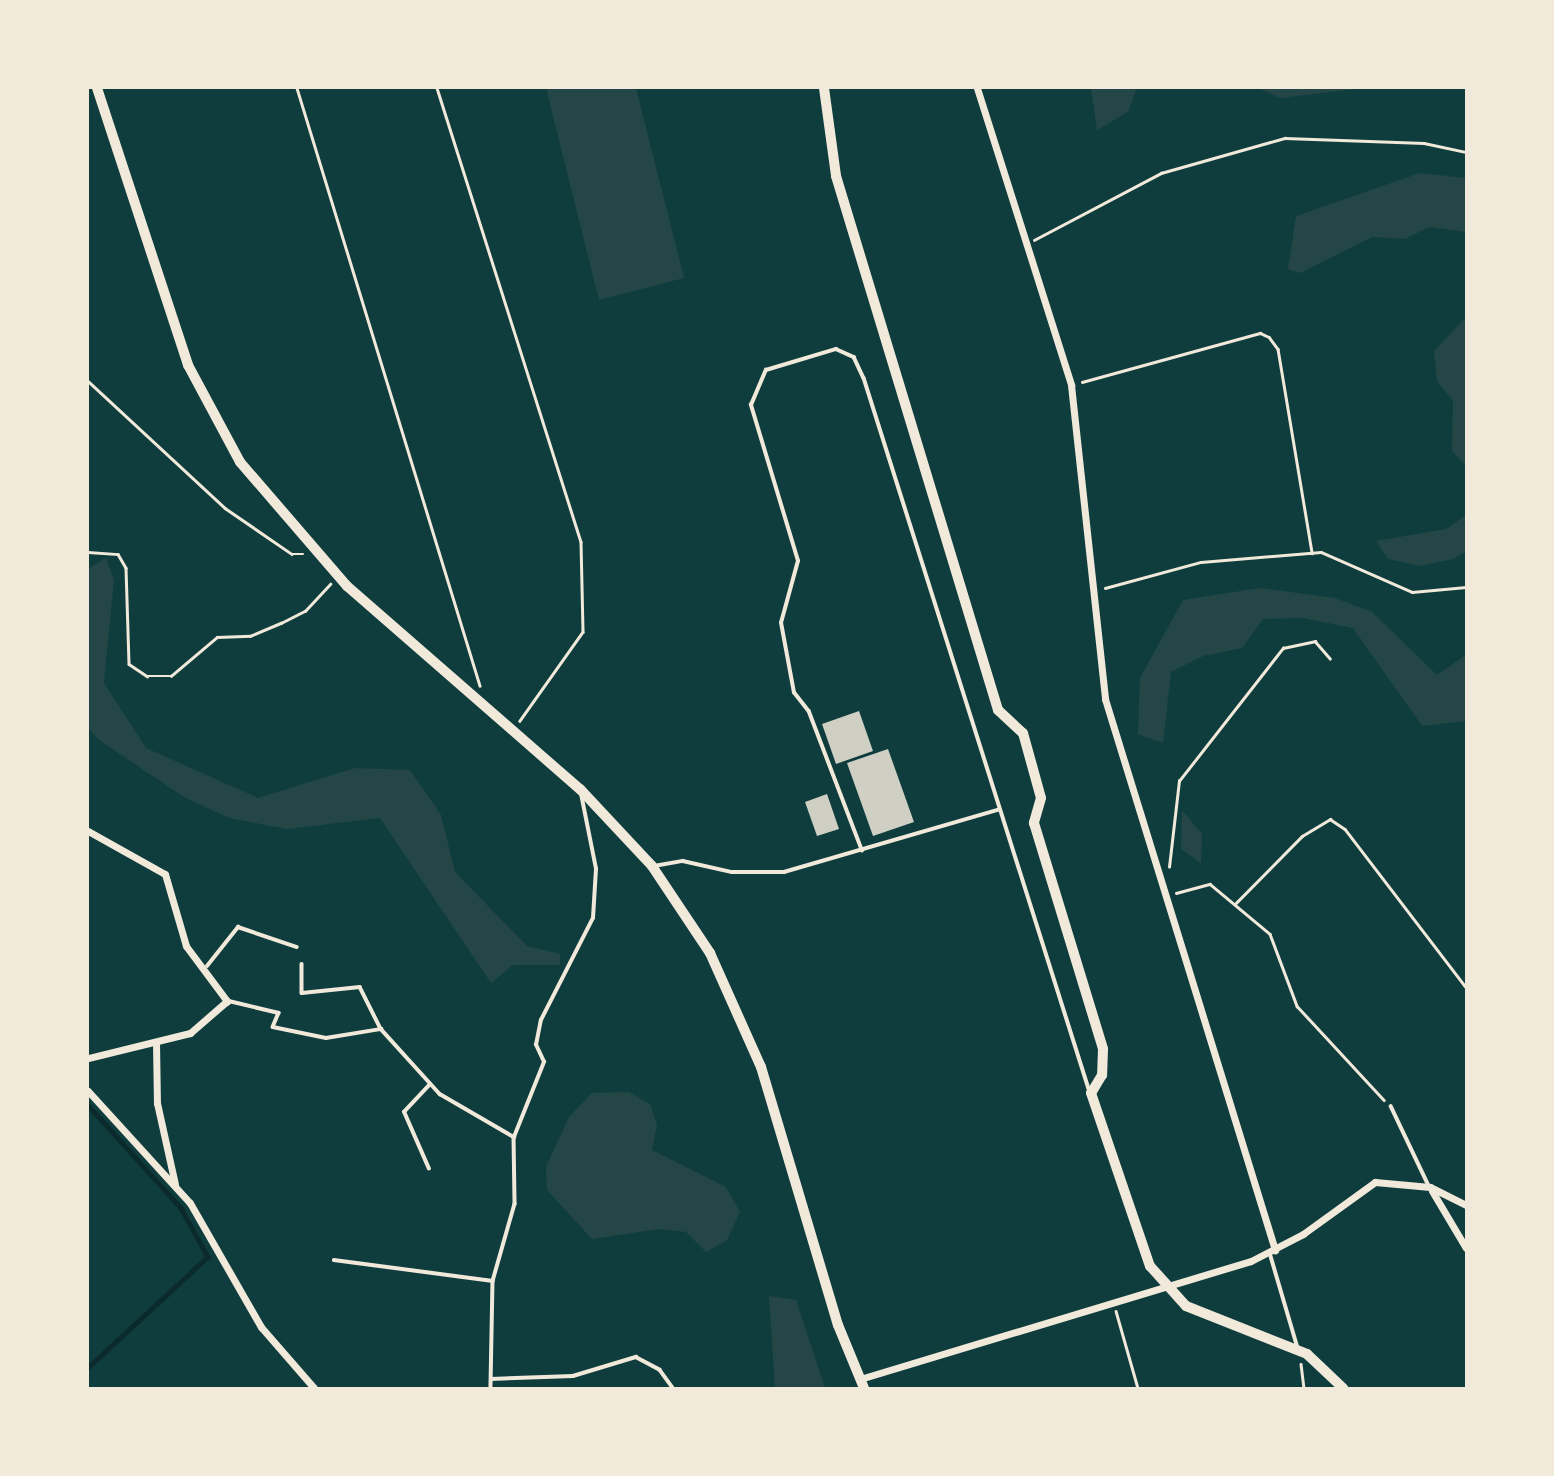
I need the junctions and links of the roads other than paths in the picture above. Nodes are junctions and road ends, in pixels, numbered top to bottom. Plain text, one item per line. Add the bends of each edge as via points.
1 (97, 88) edge
2 (824, 88) edge
3 (977, 88) edge
4 (580, 789) junction
5 (998, 810) junction
6 (88, 831) edge
7 (862, 851) junction
8 (652, 866) junction
9 (297, 947) dead end
10 (302, 964) dead end
11 (206, 966) junction
12 (227, 1001) junction
13 (381, 1029) junction
14 (156, 1042) junction
15 (88, 1058) edge
16 (430, 1084) junction
17 (88, 1091) edge
18 (1091, 1093) junction
19 (1391, 1106) road end
20 (514, 1137) junction
21 (429, 1169) dead end
22 (175, 1184) junction
23 (1430, 1187) junction
24 (1466, 1205) edge
25 (1466, 1248) edge
26 (1273, 1251) junction
27 (334, 1260) dead end
28 (493, 1281) junction
29 (1167, 1287) junction
30 (1299, 1350) junction
31 (491, 1379) junction
32 (862, 1384) edge
33 (314, 1388) edge
34 (491, 1388) edge
35 (674, 1388) edge
36 (1343, 1388) edge

1 - 4 street via 188,365 240,462 337,577
2 - 18 street via 836,176 995,697 999,710 1023,733 1041,798 1034,823 1103,1049 1102,1075
3 - 26 street via 1071,385 1105,699
4 - 8 street
4 - 20 lane via 596,869 593,918 541,1020 536,1045 542,1072
5 - 7 lane
5 - 7 lane via 854,357 836,349 766,370 751,405 798,561 782,638 794,693 809,712
5 - 18 lane
6 - 11 street via 165,874 186,946
7 - 8 lane via 764,875 683,861
8 - 32 street via 738,1007
9 - 11 lane via 238,927
10 - 13 lane via 302,993 360,987
11 - 12 street
12 - 13 lane via 279,1013 273,1027 326,1038
12 - 14 street via 190,1033
13 - 16 lane
14 - 15 street
14 - 22 street via 157,1103
16 - 20 lane
16 - 21 lane via 404,1112
17 - 22 street
18 - 29 street via 1150,1266
19 - 23 lane
20 - 28 lane via 515,1204
22 - 33 street via 261,1327
23 - 24 street
23 - 25 street
23 - 26 street via 1375,1182
26 - 29 street
26 - 30 lane
27 - 28 lane
28 - 31 lane
29 - 30 street via 1186,1306
29 - 32 street
30 - 36 street
31 - 34 lane
31 - 35 lane via 573,1376 636,1357 660,1370

